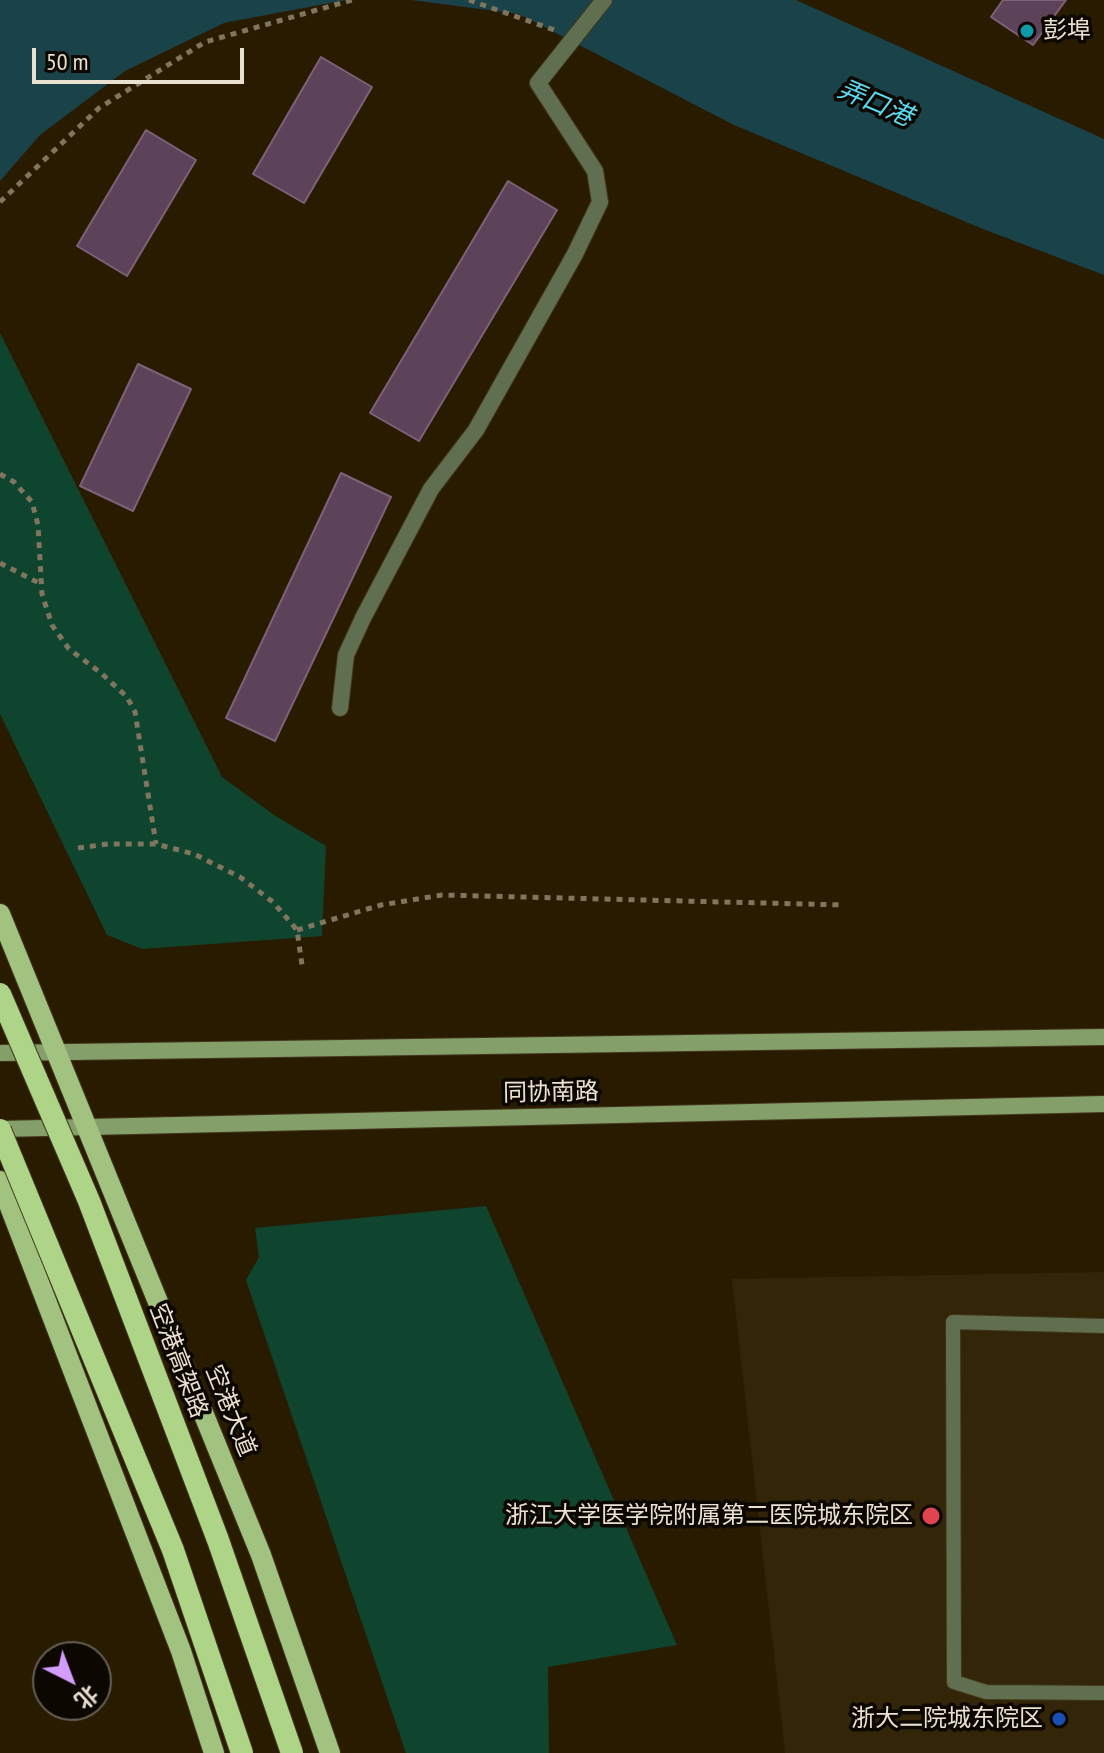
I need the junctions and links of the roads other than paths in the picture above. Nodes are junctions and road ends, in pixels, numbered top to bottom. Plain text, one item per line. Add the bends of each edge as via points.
1 (604, 0) edge
2 (340, 708) dead end
3 (0, 914) edge
4 (0, 994) edge
5 (1104, 1037) edge
6 (57, 1051) junction
7 (0, 1053) edge
8 (1104, 1104) edge
9 (88, 1128) junction
10 (0, 1129) edge
11 (0, 1181) edge
12 (1104, 1326) edge
13 (1104, 1693) edge
14 (214, 1753) edge
15 (242, 1753) edge
16 (292, 1753) edge
17 (330, 1753) edge

1 - 2 street via 538,83 595,171 600,202 476,430 431,489 363,618 346,655
3 - 6 main road, 空港大道
4 - 16 highway, 空港高架路, bridge via 89,1201 218,1540
5 - 6 main road, 同协南路
6 - 7 main road, 同协南路
6 - 9 main road, 空港大道
8 - 9 main road, 同协南路
9 - 10 main road, 同协南路
9 - 17 main road, 空港大道 via 261,1555
10 - 15 highway, bridge via 173,1550
11 - 14 main road via 181,1651
12 - 13 lane via 953,1322 954,1682 986,1692

